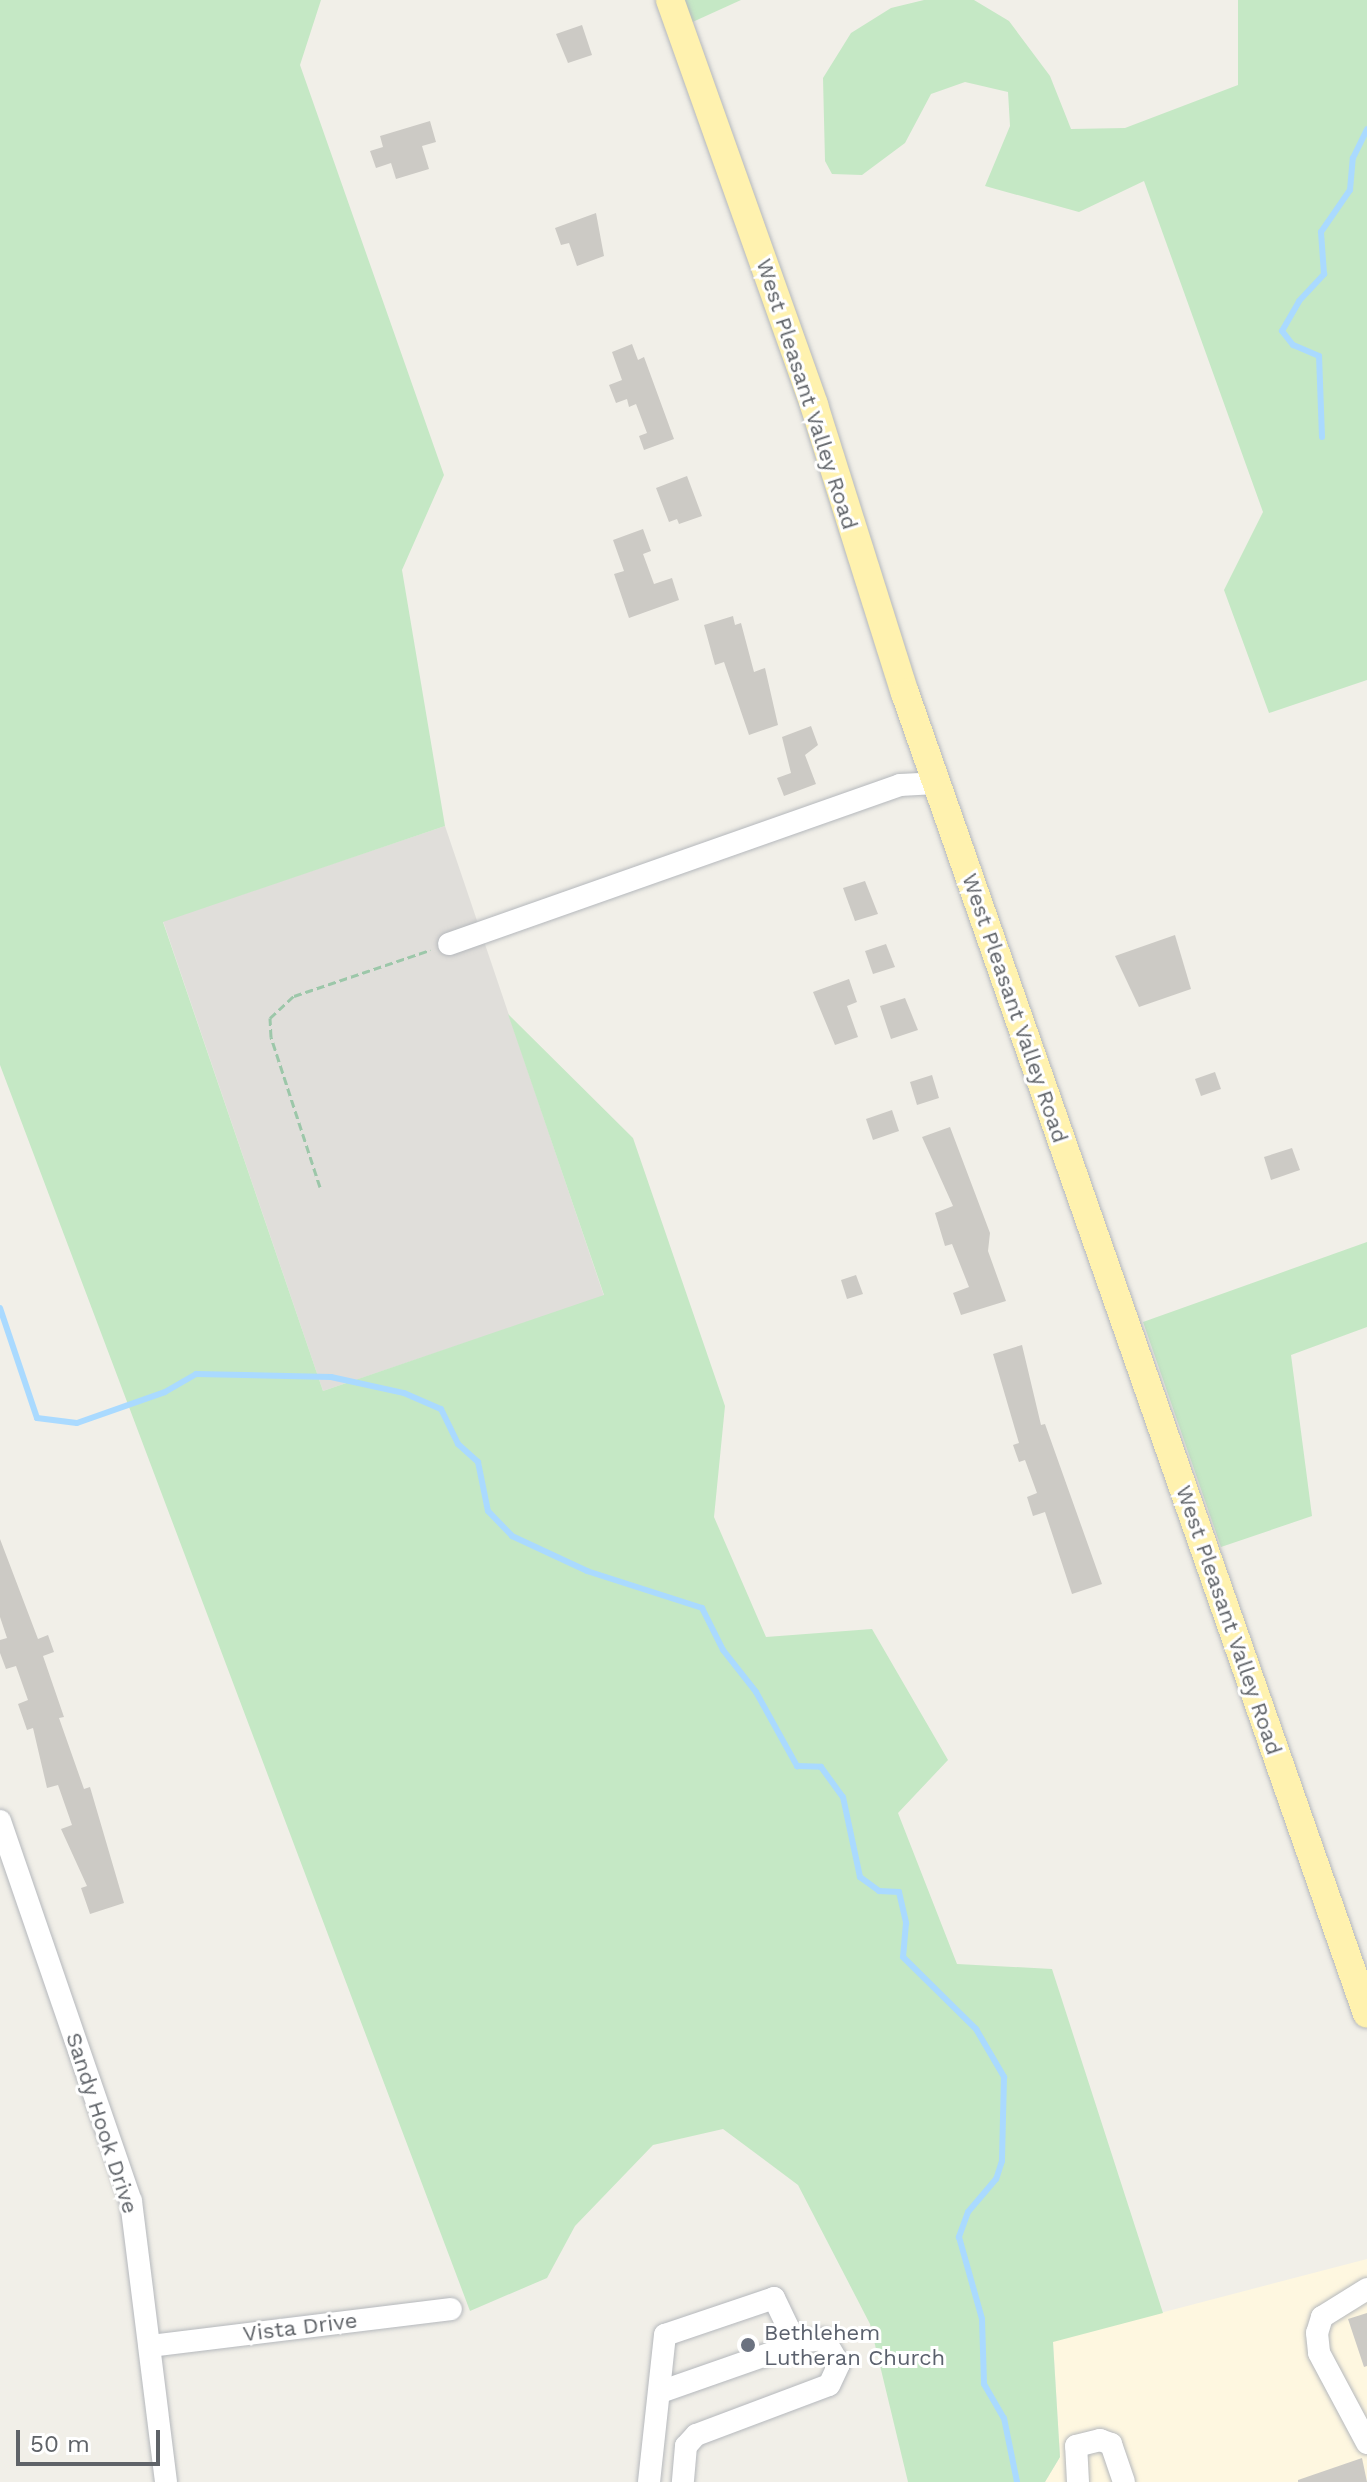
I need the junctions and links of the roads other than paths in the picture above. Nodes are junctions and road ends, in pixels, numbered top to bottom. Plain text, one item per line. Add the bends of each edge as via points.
1 (670, 0) edge
2 (936, 783) junction
3 (449, 944) road end
4 (0, 1821) edge
5 (1367, 2014) edge
6 (1367, 2289) edge
7 (451, 2309) dead end
8 (796, 2344) junction
9 (150, 2346) junction
10 (663, 2391) junction
11 (652, 2428) junction
12 (1367, 2443) edge
13 (686, 2446) junction
14 (166, 2482) edge
15 (649, 2482) edge
16 (683, 2482) edge
17 (1078, 2482) edge
18 (1124, 2482) edge

1 - 2 main road, West Pleasant Valley Road via 811,397
2 - 3 street via 900,785
2 - 5 main road, West Pleasant Valley Road
4 - 9 street, Sandy Hook Drive via 127,2184
6 - 12 street via 1322,2317 1317,2333 1319,2353
7 - 9 street, Vista Drive
8 - 10 street
8 - 10 street via 774,2298 665,2335
8 - 13 street via 824,2339 835,2351 838,2373 829,2385 696,2435
9 - 14 street, Sandy Hook Drive
10 - 11 street
11 - 13 street
11 - 15 street
13 - 16 street
17 - 18 street via 1076,2446 1100,2440 1111,2444

